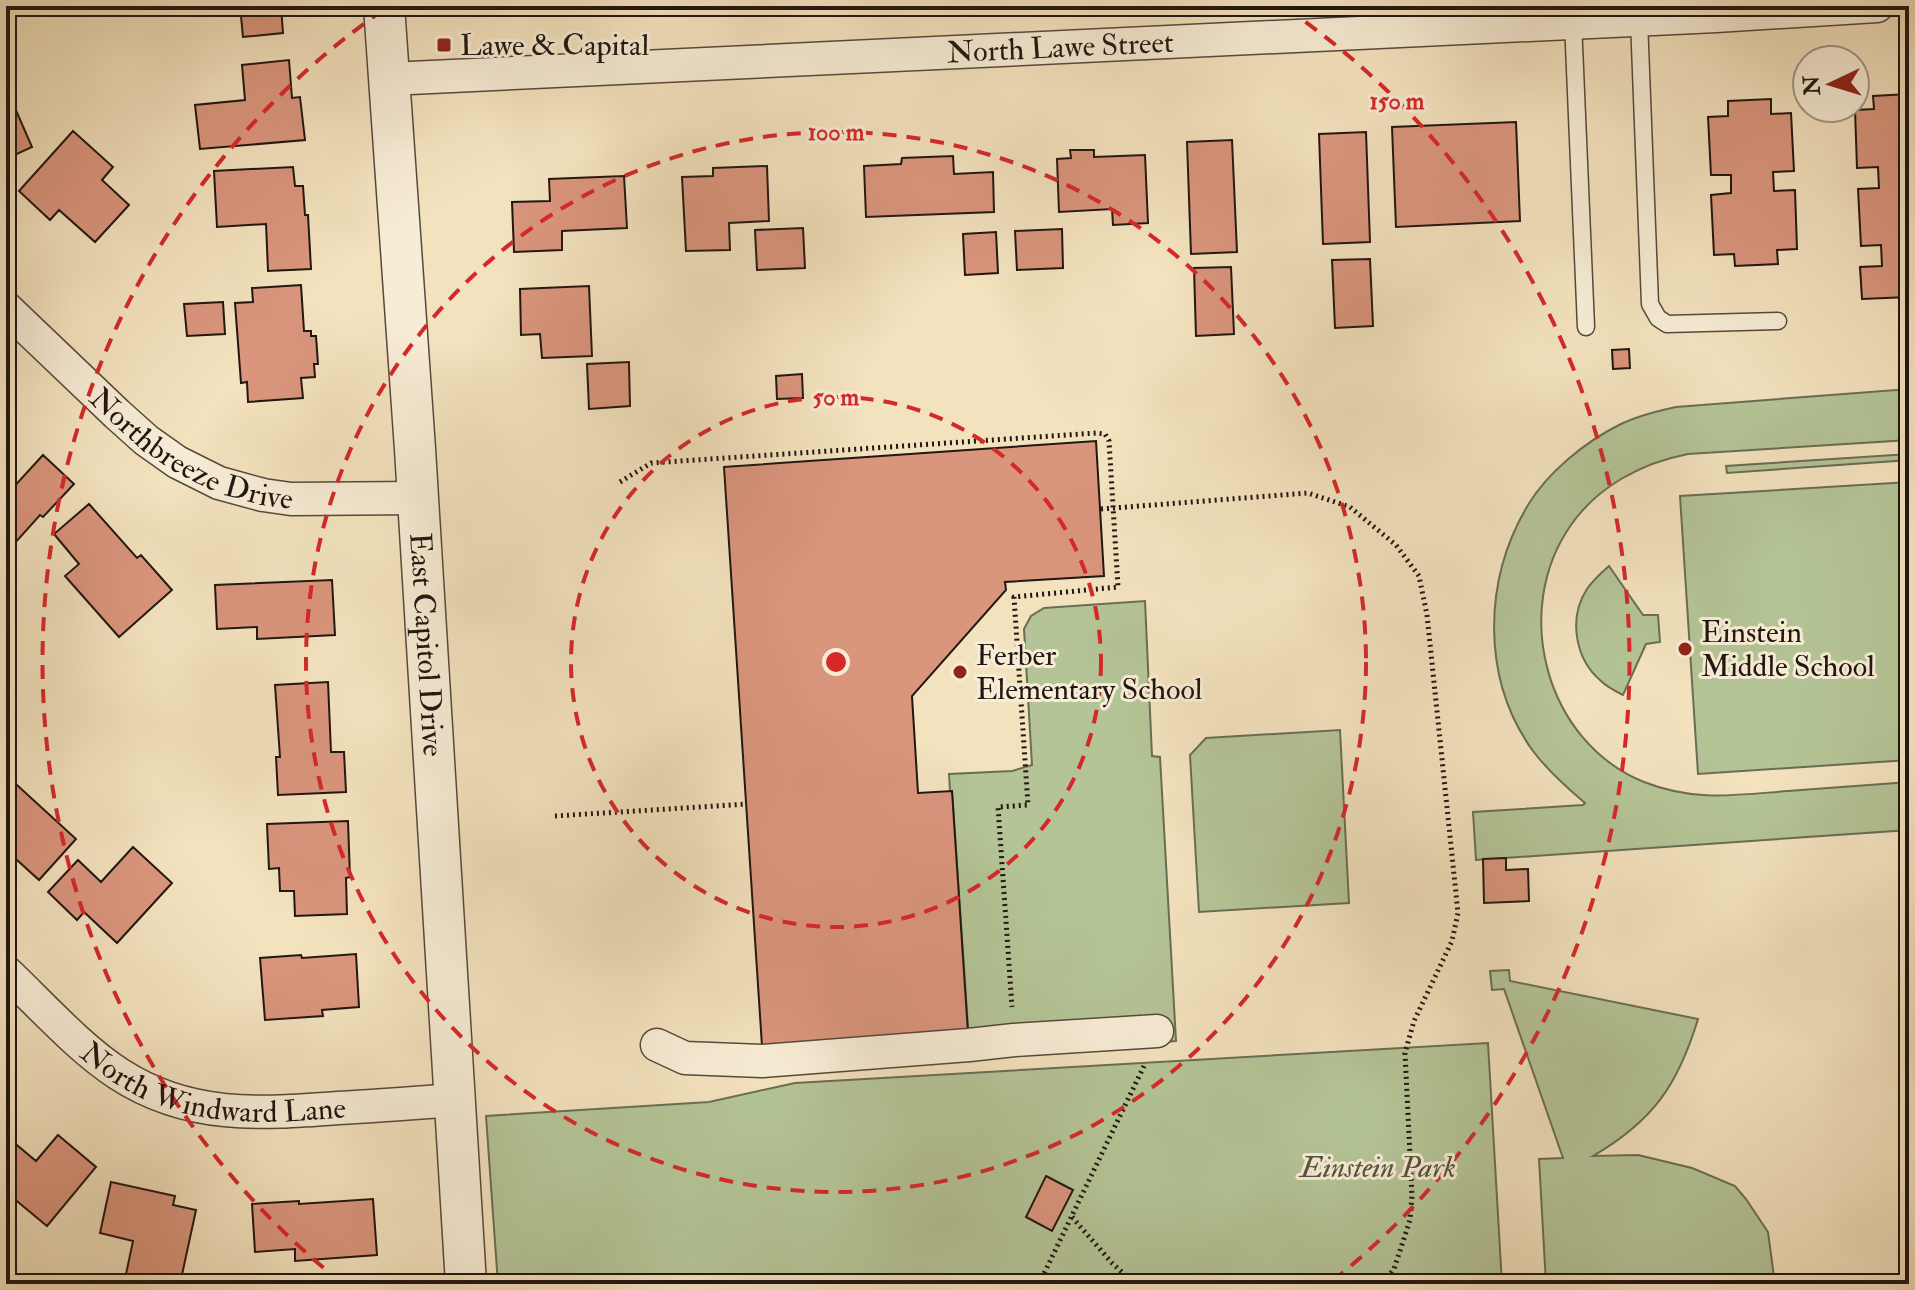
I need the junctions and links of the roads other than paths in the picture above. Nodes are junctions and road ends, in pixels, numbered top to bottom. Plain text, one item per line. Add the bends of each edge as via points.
1 (384, 6) edge
2 (1877, 6) edge
3 (1639, 20) junction
4 (1573, 22) junction
5 (389, 79) junction
6 (6, 308) edge
7 (1778, 321) dead end
8 (1586, 327) dead end
9 (417, 498) junction
10 (6, 972) edge
11 (1157, 1031) road end
12 (657, 1045) dead end
13 (454, 1100) junction
14 (466, 1284) edge

1 - 5 street, East Capitol Drive
2 - 3 street, North Lawe Street
3 - 4 street, North Lawe Street
3 - 7 lane via 1650,304 1667,324
4 - 5 street, North Lawe Street
4 - 8 lane
5 - 9 street, East Capitol Drive
6 - 9 street, Northbreeze Drive via 146,440 219,483 291,499
9 - 13 street, East Capitol Drive
10 - 13 street, North Windward Lane via 107,1065 161,1097 254,1114
11 - 12 street via 762,1061 685,1058
13 - 14 street, East Capitol Drive

